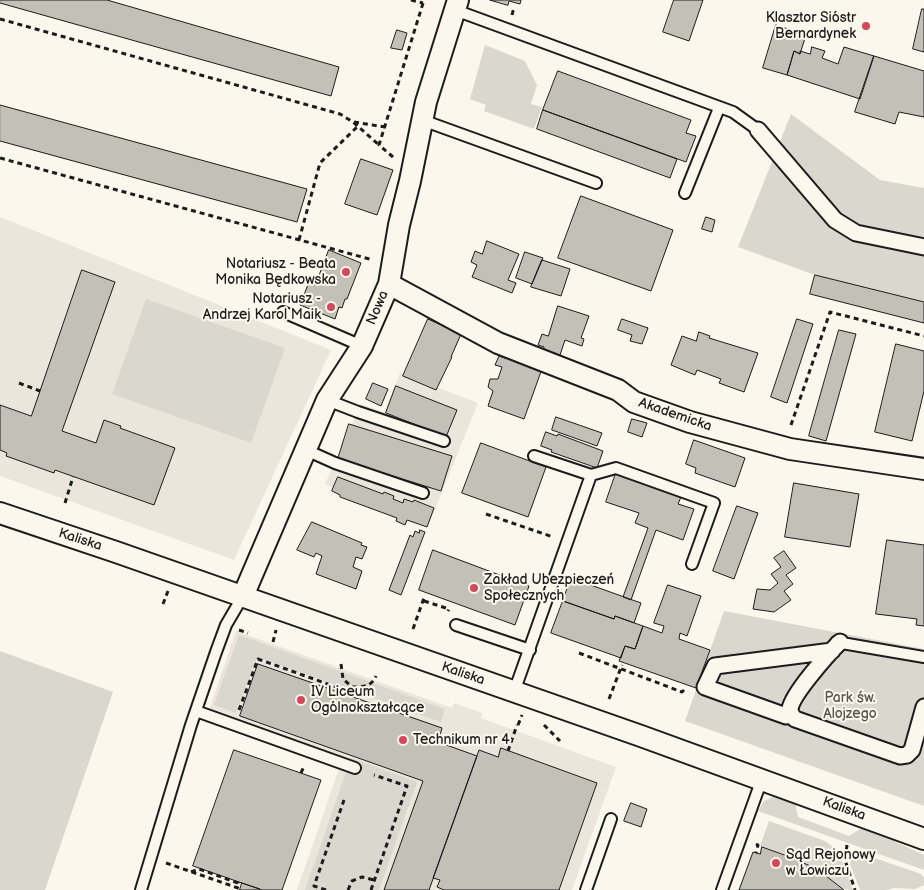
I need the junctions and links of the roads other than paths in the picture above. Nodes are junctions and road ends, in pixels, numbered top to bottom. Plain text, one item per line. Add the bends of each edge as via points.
1 (457, 5) edge
2 (719, 108) junction
3 (422, 120) junction
4 (758, 130) joint
5 (596, 183) dead end
6 (685, 194) dead end
7 (924, 247) edge
8 (389, 284) junction
9 (283, 312) dead end
10 (362, 346) junction
11 (327, 400) junction
12 (444, 441) dead end
13 (306, 450) junction
14 (534, 456) dead end
15 (924, 469) edge
16 (591, 475) junction
17 (423, 493) dead end
18 (0, 513) edge
19 (692, 564) dead end
20 (243, 596) junction
21 (456, 625) dead end
22 (836, 645) junction
23 (530, 650) junction
24 (924, 657) edge
25 (514, 692) junction
26 (798, 692) junction
27 (924, 707) edge
28 (805, 708) dead end
29 (196, 711) junction
30 (791, 715) junction
31 (355, 768) dead end
32 (762, 779) junction
33 (611, 819) dead end
34 (924, 839) edge
35 (141, 890) edge
36 (586, 890) edge
37 (722, 890) edge

1 - 2 lane
1 - 3 street, Nowa
2 - 4 lane via 732,112
2 - 6 lane
3 - 5 lane
3 - 8 street, Nowa
4 - 7 street via 835,220 856,233
8 - 10 street, Nowa
8 - 15 street, Akademicka via 505,346 618,390 634,402 690,422 790,449
9 - 10 lane
10 - 11 street, Nowa
11 - 12 lane
11 - 13 street, Nowa
13 - 17 lane
13 - 20 street, Nowa
14 - 16 lane
16 - 19 lane via 616,468 714,503
16 - 23 lane
18 - 20 street, Kaliska
20 - 25 street, Kaliska
20 - 29 lane via 224,629
21 - 23 lane
22 - 24 lane
22 - 26 street
22 - 30 street via 715,666 706,687 786,716
23 - 25 lane
25 - 32 street, Kaliska
26 - 28 street
26 - 30 street
27 - 30 street via 912,750 900,756
29 - 31 lane
29 - 35 lane
32 - 34 street, Kaliska
32 - 37 lane
33 - 36 lane

